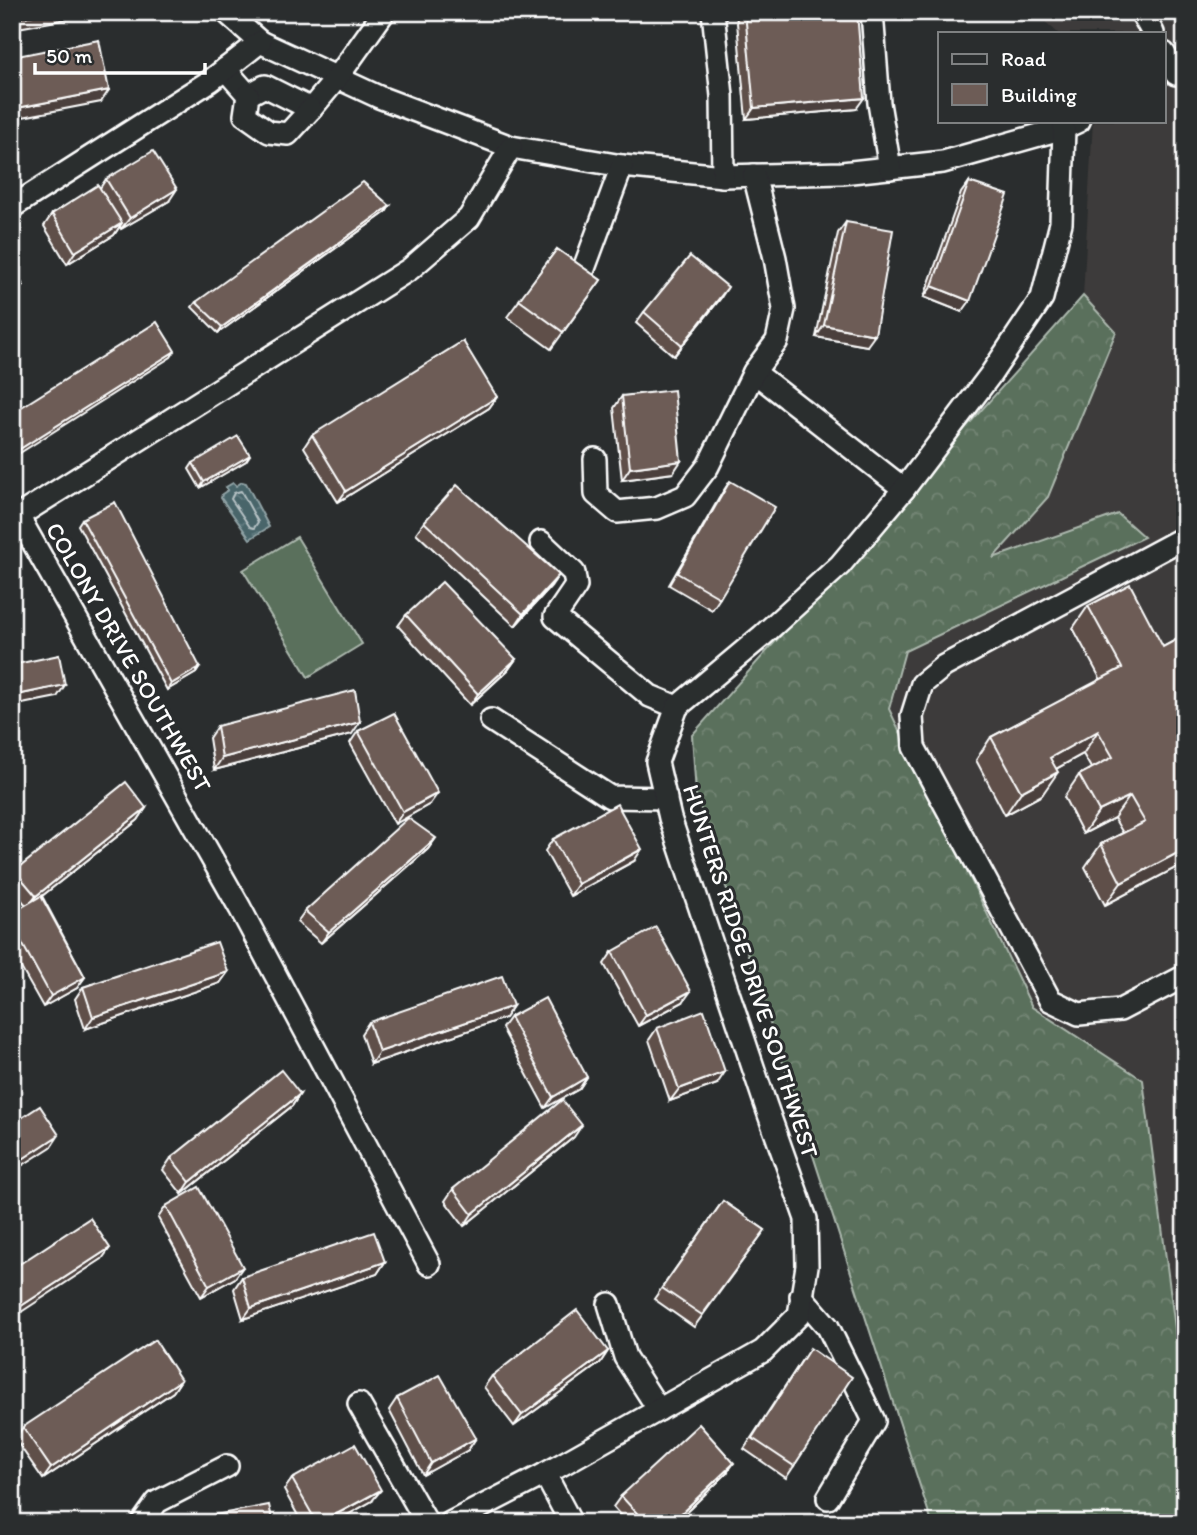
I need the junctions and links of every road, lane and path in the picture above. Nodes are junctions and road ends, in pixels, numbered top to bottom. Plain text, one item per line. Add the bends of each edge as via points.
1 (226, 12) edge
2 (384, 12) edge
3 (713, 12) edge
4 (872, 12) edge
5 (260, 42) junction
6 (1166, 57) edge
7 (225, 69) junction
8 (1175, 75) edge
9 (337, 78) junction
10 (248, 95) junction
11 (311, 109) junction
12 (1071, 124) edge
13 (511, 147) junction
14 (622, 166) junction
15 (890, 168) junction
16 (754, 175) junction
17 (723, 176) junction
18 (12, 207) edge
19 (582, 274) edge
20 (754, 372) junction
21 (595, 459) dead end
22 (904, 489) junction
23 (1185, 537) edge
24 (541, 542) dead end
25 (677, 707) junction
26 (491, 720) dead end
27 (666, 798) junction
28 (1185, 976) edge
29 (429, 1264) dead end
30 (802, 1296) junction
31 (609, 1304) dead end
32 (359, 1404) dead end
33 (659, 1410) junction
34 (227, 1466) dead end
35 (545, 1474) junction
36 (828, 1498) dead end
37 (142, 1523) edge
38 (427, 1523) edge
39 (450, 1523) edge
40 (571, 1523) edge

1 - 5 street
2 - 9 street
3 - 17 street via 722,96
4 - 15 street
5 - 7 street
5 - 9 street
6 - 8 street
7 - 10 street
7 - 18 street
9 - 11 street
9 - 13 street
10 - 11 street via 265,86
10 - 11 street via 245,115 269,132 288,134
12 - 15 street via 943,162
12 - 22 street via 1061,223 1042,298
13 - 14 street
13 - 29 street, COLONY DRIVE SOUTHWEST via 469,218 410,270 18,516 240,908
14 - 17 street
14 - 19 street
15 - 16 street
16 - 17 street
16 - 20 street via 784,309 777,341
20 - 21 street via 708,466 685,496 657,508 617,512 596,494
20 - 22 street
22 - 25 street via 840,565
23 - 28 street via 944,666 922,684 912,716 914,747 1050,1000 1079,1014 1120,1010
24 - 25 street via 574,573 576,586 555,617 650,696
25 - 27 street, HUNTERS RIDGE DRIVE SOUTHWEST via 657,762
26 - 27 street via 610,797
27 - 30 street, HUNTERS RIDGE DRIVE SOUTHWEST via 806,1219
30 - 33 street, HUNTERS RIDGE DRIVE SOUTHWEST via 799,1315 763,1351
30 - 36 street via 828,1327 874,1421
31 - 33 street via 625,1357
32 - 38 street
33 - 35 street, HUNTERS RIDGE DRIVE SOUTHWEST
34 - 37 street via 158,1502
35 - 39 street, HUNTERS RIDGE DRIVE SOUTHWEST
35 - 40 street

